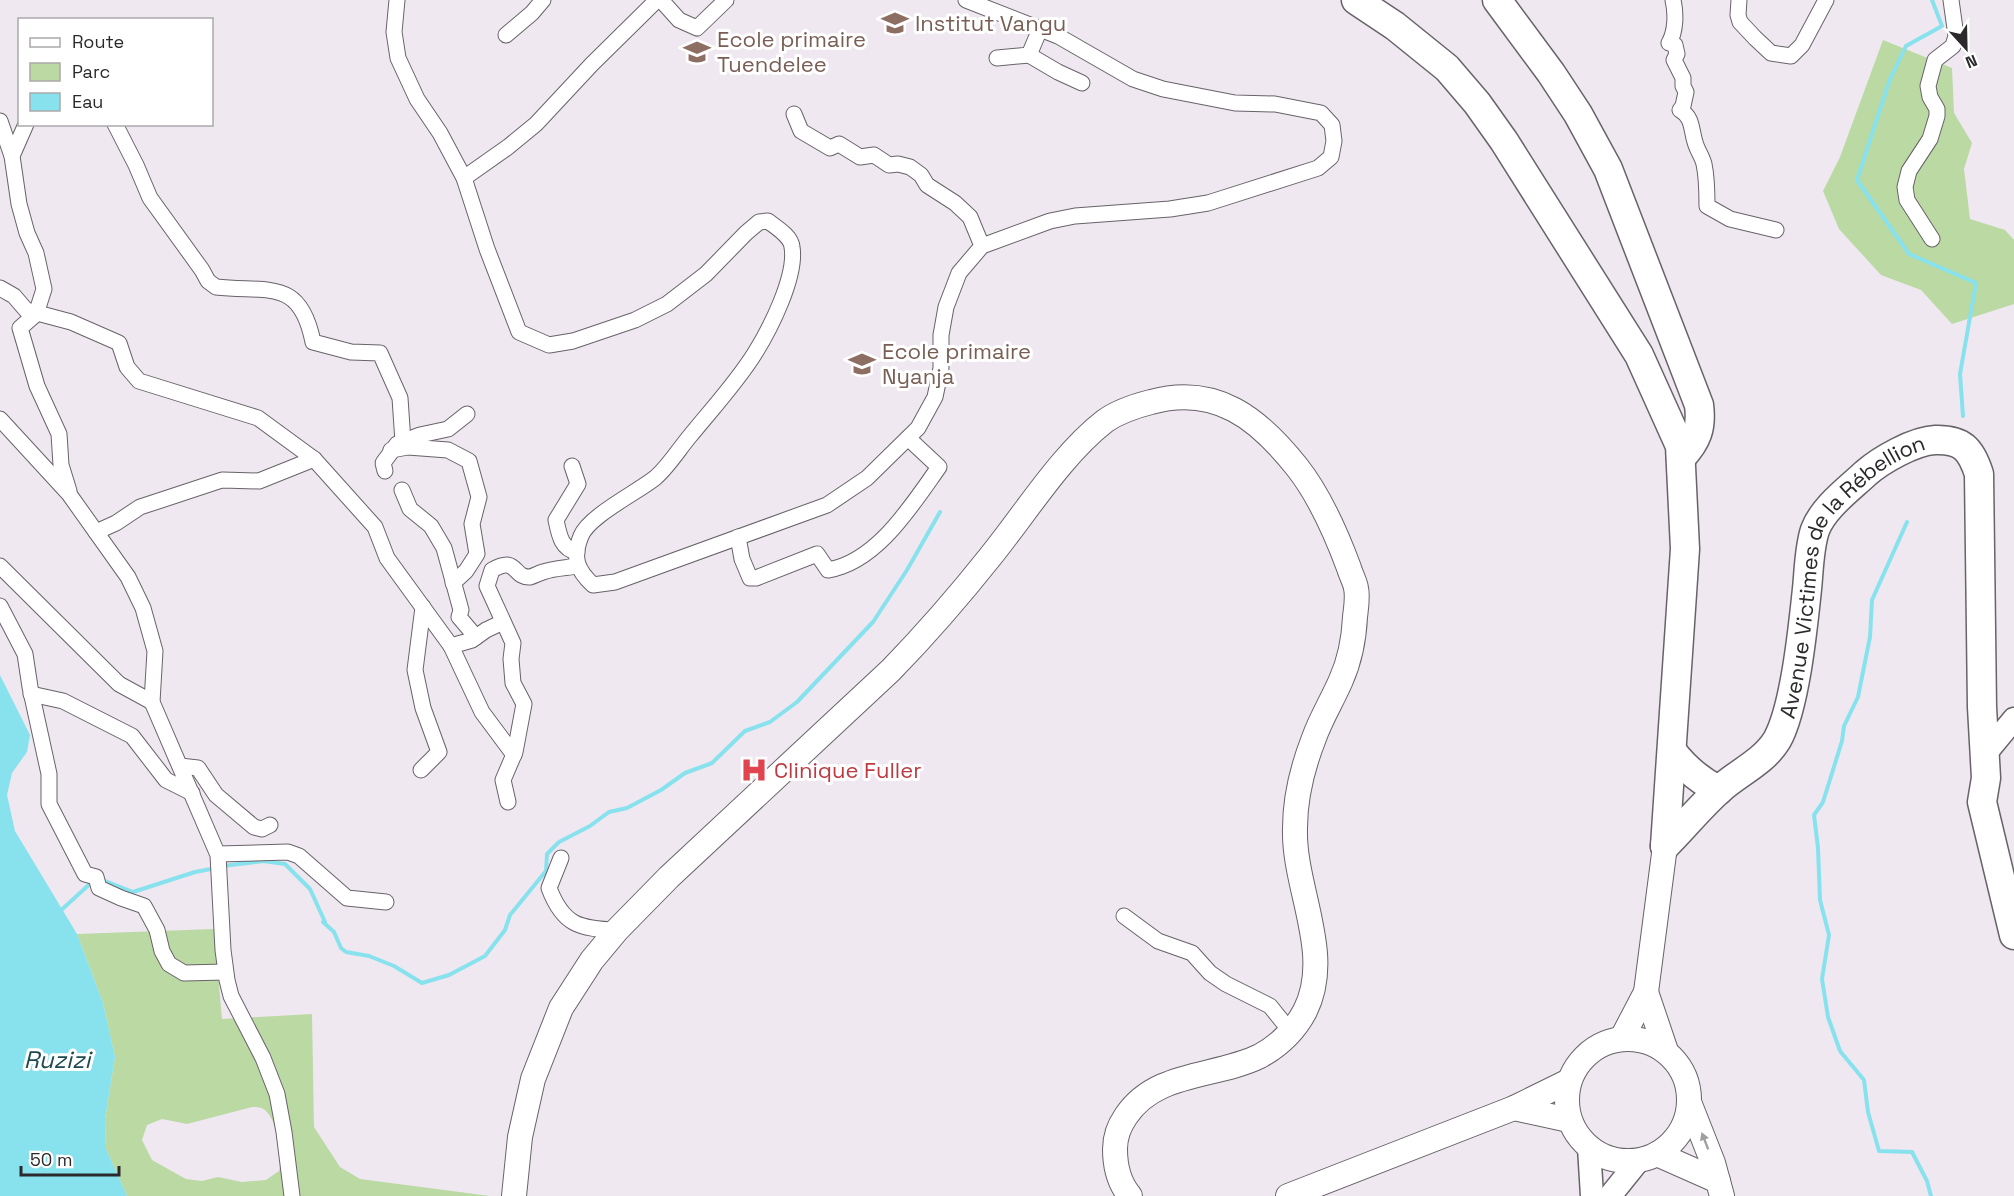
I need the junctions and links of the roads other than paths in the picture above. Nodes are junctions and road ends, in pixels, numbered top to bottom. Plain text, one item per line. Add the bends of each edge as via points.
1 (397, 0) edge
2 (543, 0) edge
3 (659, 0) edge
4 (726, 0) edge
5 (966, 0) edge
6 (1356, 0) edge
7 (1497, 0) edge
8 (1673, 0) edge
9 (1739, 0) edge
10 (1826, 0) edge
11 (1951, 0) edge
12 (1040, 29) junction
13 (506, 35) dead end
14 (1029, 55) junction
15 (997, 58) dead end
16 (1082, 83) dead end
17 (794, 114) dead end
18 (0, 121) edge
19 (25, 126) edge
20 (116, 126) edge
21 (12, 156) junction
22 (464, 178) junction
23 (1776, 230) dead end
24 (1932, 239) dead end
25 (982, 246) junction
26 (0, 288) edge
27 (36, 314) junction
28 (466, 414) dead end
29 (0, 420) edge
30 (908, 438) junction
31 (397, 446) junction
32 (1681, 458) junction
33 (314, 459) junction
34 (572, 466) dead end
35 (385, 471) dead end
36 (402, 490) dead end
37 (69, 494) junction
38 (96, 532) junction
39 (738, 537) junction
40 (577, 559) junction
41 (0, 566) edge
42 (453, 583) junction
43 (0, 606) edge
44 (423, 607) junction
45 (503, 622) junction
46 (476, 637) junction
47 (451, 646) junction
48 (31, 694) junction
49 (152, 702) junction
50 (2014, 719) edge
51 (1672, 752) junction
52 (1985, 754) junction
53 (514, 755) junction
54 (180, 766) junction
55 (422, 770) dead end
56 (1719, 790) junction
57 (192, 793) junction
58 (508, 801) dead end
59 (270, 825) dead end
60 (1665, 846) junction
61 (561, 858) dead end
62 (219, 863) junction
63 (386, 902) dead end
64 (1124, 916) dead end
65 (617, 930) junction
66 (2014, 935) edge
67 (225, 972) junction
68 (1646, 992) junction
69 (1291, 1032) junction
70 (1622, 1038) junction
71 (1666, 1052) junction
72 (1569, 1081) junction
73 (1689, 1102) junction
74 (1514, 1108) junction
75 (1569, 1120) junction
76 (1589, 1147) junction
77 (1648, 1157) junction
78 (1720, 1189) edge
79 (292, 1196) edge
80 (514, 1196) edge
81 (1130, 1196) edge
82 (1288, 1196) edge
83 (1592, 1196) edge
84 (1610, 1196) edge

1 - 22 street via 394,32 398,58 417,99
2 - 13 street
3 - 4 street via 679,20 696,28
3 - 22 street via 536,124
5 - 12 street
6 - 32 highway via 1447,68 1504,141 1640,355 1680,446
7 - 32 highway via 1567,97 1617,189 1699,405 1698,436
8 - 23 street via 1673,35 1669,43 1676,45 1674,60 1686,92 1680,110 1692,126 1704,164 1707,206 1730,219
9 - 10 street via 1740,22 1750,33 1771,53 1791,56 1802,45
11 - 24 street via 1956,36 1953,46 1935,60 1928,86 1937,116 1930,139 1909,171 1905,187 1907,200
12 - 14 street
12 - 25 street via 1133,79 1163,89 1235,103 1275,104 1321,113 1332,125 1331,157 1318,168 1208,203 1170,210 1075,216
14 - 15 street
14 - 16 street
17 - 25 street via 801,131 830,148 839,144 860,157 874,155 889,165 910,167 970,217
18 - 21 street
19 - 21 street
20 - 31 street via 150,198 208,281 216,286 277,291 296,301 306,317 313,342 351,352 380,352 400,398
21 - 27 street via 19,204 44,289
22 - 40 street via 519,332 549,345 635,320 667,304 706,274 759,222 768,222 792,245 793,265 783,297 755,353 656,477 594,519 581,535
25 - 30 street via 959,273 946,307 935,397
26 - 27 street
27 - 33 street via 71,322 119,343 127,367 139,381 258,418
27 - 37 street via 20,328 37,386 59,434 61,465
28 - 31 street via 448,429 420,435
29 - 37 street
30 - 39 street via 867,478 827,505
30 - 39 street via 939,467 884,538 846,564 828,570 818,554 750,578
31 - 35 street via 383,463
31 - 42 street via 448,450 469,461 479,496 472,524 477,554
32 - 51 highway via 1685,549
33 - 38 street via 260,481 222,480 140,507
33 - 44 street via 375,527 387,558
34 - 40 street via 578,484 556,520 561,542
36 - 42 street via 410,509 431,526 444,548
37 - 38 street
38 - 49 street via 128,577 148,626 155,651
39 - 40 street via 615,582 592,585 582,575
40 - 45 street via 531,577 523,576 511,565 502,564 492,570 487,586
41 - 49 street via 119,684
42 - 46 street via 461,610 459,616
43 - 48 street via 25,654
44 - 47 street
44 - 55 street via 415,670 439,752
45 - 46 street
45 - 53 street via 513,643 513,683 524,704
46 - 47 street
47 - 53 street via 482,712
48 - 57 street via 63,701 132,736 166,780
48 - 67 street via 50,774 49,804 85,874 96,878 99,888 144,906 170,964 184,973
49 - 54 street
50 - 52 street
51 - 56 highway via 1684,766
51 - 60 highway
52 - 56 highway, Avenue Victimes de la Rébellion via 1979,474 1969,450 1956,441 1933,440 1875,465 1834,502 1815,529 1804,619 1784,723 1776,741 1757,762
52 - 66 highway, Avenue Victimes de la Rébellion via 1982,802
53 - 58 street via 503,780
54 - 57 street
54 - 59 street via 198,768 216,795 254,828
56 - 60 highway, Avenue Victimes de la Rébellion
57 - 62 street
60 - 68 main road
61 - 65 street via 549,888 561,912 581,927
62 - 63 street via 288,852 299,855 347,898
62 - 67 street
64 - 69 street via 1158,941 1192,953 1226,984 1270,1006
65 - 69 main road via 923,637 1091,434 1126,409 1163,399 1195,397 1231,406 1280,446 1325,512 1356,589 1353,641 1347,664 1314,737 1299,795 1295,829 1297,865 1315,966 1305,1010
65 - 80 main road via 592,960 557,1018 533,1080 520,1137
67 - 79 street via 231,996 277,1095
68 - 70 main road
68 - 71 main road
69 - 81 main road via 1262,1054 1182,1078 1144,1096 1131,1108 1115,1139 1116,1167
70 - 71 main road via 1654,1044
70 - 72 main road via 1594,1048 1582,1058
71 - 73 main road via 1684,1074
72 - 74 main road
72 - 75 main road
73 - 77 main road via 1680,1132 1670,1144
78 -> 73 main road
74 - 75 main road
74 - 82 main road
75 - 76 main road
76 - 77 main road via 1621,1161
76 - 83 street
77 - 78 main road
77 - 84 street

